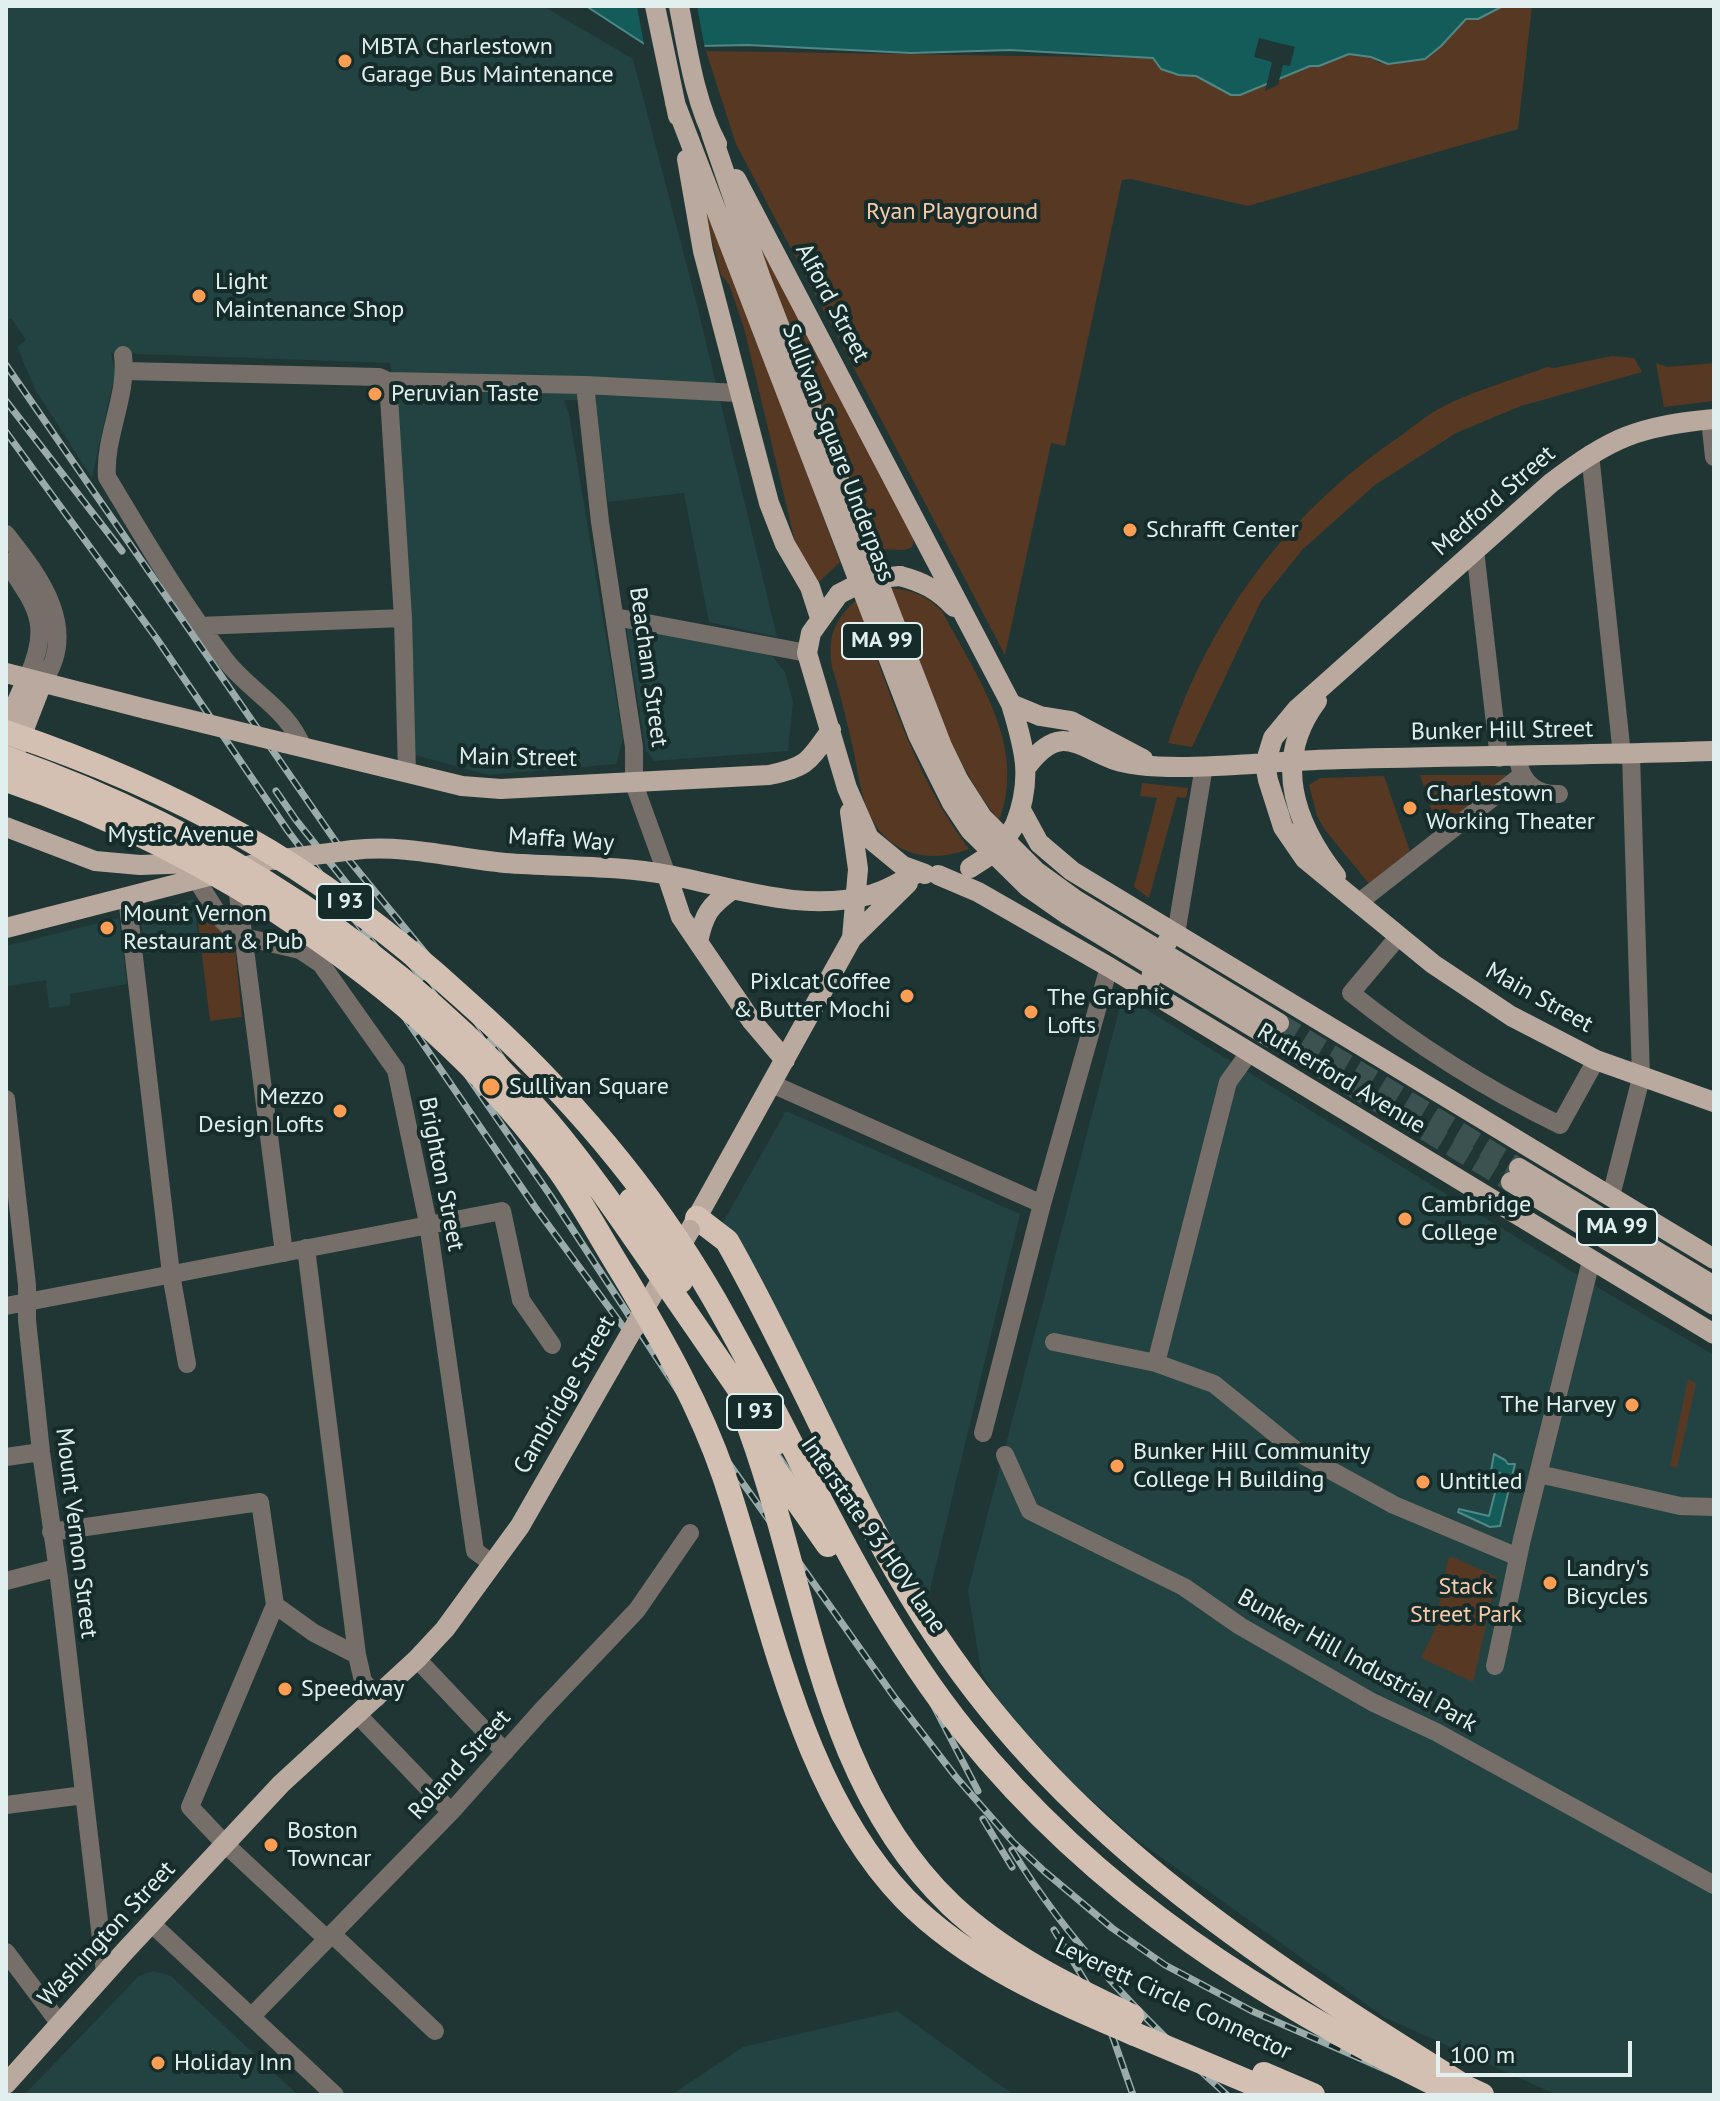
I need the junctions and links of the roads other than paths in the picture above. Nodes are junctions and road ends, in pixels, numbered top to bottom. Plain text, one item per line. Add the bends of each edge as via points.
1 (655, 6) edge
2 (679, 6) edge
3 (675, 103) junction
4 (711, 133) junction
5 (388, 381) junction
6 (585, 385) junction
7 (738, 393) junction
8 (1712, 419) edge
9 (1590, 454) junction
10 (1714, 457) edge
11 (6, 534) edge
12 (1475, 550) junction
13 (6, 561) edge
14 (963, 615) junction
15 (615, 617) junction
16 (403, 618) junction
17 (820, 618) junction
18 (199, 626) junction
19 (807, 653) junction
20 (6, 673) edge
21 (1336, 676) junction
22 (34, 681) junction
23 (1011, 704) junction
24 (6, 729) edge
25 (831, 730) junction
26 (294, 745) junction
27 (1714, 751) edge
28 (1626, 754) junction
29 (6, 758) edge
30 (1292, 761) junction
31 (1513, 763) junction
32 (1154, 764) junction
33 (1265, 764) junction
34 (1028, 765) junction
35 (1204, 766) junction
36 (407, 773) junction
37 (6, 778) edge
38 (634, 784) junction
39 (847, 788) junction
40 (1559, 794) dead end
41 (1018, 818) junction
42 (10, 829) edge
43 (267, 861) junction
44 (239, 868) junction
45 (917, 873) junction
46 (667, 875) junction
47 (938, 875) junction
48 (196, 879) junction
49 (733, 889) junction
50 (127, 897) junction
51 (856, 898) junction
52 (1358, 903) junction
53 (6, 928) edge
54 (244, 937) junction
55 (1172, 937) junction
56 (1398, 937) junction
57 (852, 938) junction
58 (698, 942) junction
59 (1109, 967) junction
60 (1154, 988) junction
61 (476, 1009) junction
62 (1249, 1053) junction
63 (785, 1060) junction
64 (1596, 1060) junction
65 (1641, 1078) junction
66 (772, 1084) junction
67 (6, 1099) edge
68 (1714, 1102) edge
69 (8, 1137) edge
70 (561, 1172) junction
71 (1611, 1196) junction
72 (1042, 1204) junction
73 (428, 1223) junction
74 (694, 1224) junction
75 (306, 1248) junction
76 (284, 1253) junction
77 (1714, 1259) edge
78 (1591, 1261) junction
79 (171, 1274) junction
80 (1714, 1286) edge
81 (28, 1301) junction
82 (1714, 1305) edge
83 (6, 1306) edge
84 (1714, 1334) edge
85 (1054, 1342) dead end
86 (552, 1345) dead end
87 (1156, 1363) junction
88 (187, 1364) dead end
89 (983, 1433) dead end
90 (41, 1452) junction
91 (1005, 1455) dead end
92 (6, 1457) edge
93 (1539, 1474) junction
94 (1714, 1507) edge
95 (51, 1532) junction
96 (690, 1533) dead end
97 (1518, 1557) junction
98 (493, 1564) junction
99 (56, 1568) junction
100 (6, 1581) edge
101 (275, 1605) junction
102 (357, 1655) junction
103 (417, 1659) junction
104 (1495, 1666) dead end
105 (377, 1698) junction
106 (358, 1715) junction
107 (505, 1752) junction
108 (84, 1795) junction
109 (6, 1805) edge
110 (451, 1812) junction
111 (247, 1821) joint
112 (225, 1844) junction
113 (1714, 1885) edge
114 (152, 1924) junction
115 (329, 1936) junction
116 (6, 1952) edge
117 (105, 1973) junction
118 (251, 2017) junction
119 (60, 2024) junction
120 (435, 2031) dead end
121 (1418, 2064) junction
122 (6, 2084) edge
123 (335, 2095) edge
124 (1280, 2095) edge
125 (1313, 2095) edge
126 (1447, 2095) edge
127 (1457, 2095) edge
128 (1468, 2095) edge
129 (1480, 2095) edge

1 - 3 main road, MA 99
2 - 4 main road, Alford Street / MA 99
3 - 4 main road, Sullivan Square Underpass / MA 99 via 918,735 952,803 970,830 1028,887 1068,915 1275,1030 1036,871 974,805 936,732 760,276
3 - 7 main road via 703,251
4 - 14 main road, Alford Street
5 - 6 street
5 - 16 street
5 - 18 street via 124,363 107,477
6 - 7 street
6 - 15 street, Beacham Street
7 - 17 main road via 776,523
8 - 9 main road, Medford Street via 1637,431
8 - 10 street
9 - 12 main road, Medford Street
9 - 28 street
11 - 22 street via 38,579 58,622 54,667
12 - 21 main road, Medford Street
12 - 31 street
13 - 22 street via 34,606 41,629
14 - 17 main road, Alford Street, bridge via 940,592 900,576 868,579 839,594
14 - 23 main road, Alford Street
15 - 19 street
15 - 38 street, Beacham Street via 634,747
16 - 18 street
16 - 36 street
17 - 19 main road, Alford Street
18 - 26 street via 236,673 289,720
19 - 25 main road
20 - 22 main road
21 - 30 main road, Medford Street via 1304,722
21 - 33 main road, Medford Street via 1284,723
22 - 24 main road
22 - 26 main road, Main Street, bridge
22 - 37 main road
23 - 32 main road via 1071,721
23 - 34 main road, Alford Street
24 - 61 highway, I 93, bridge via 243,836 390,935
25 - 38 main road, Main Street via 807,763 788,771
25 - 39 main road
26 - 36 main road, Main Street
27 - 28 main road, Bunker Hill Street
28 - 31 main road, Bunker Hill Street
28 - 65 street
29 - 121 highway, Interstate 93 HOV lane / I 93, bridge via 163,825 250,873 368,953 472,1041 579,1160 946,1690 1035,1796 1101,1860 1173,1918 1288,1992
30 - 31 main road, Bunker Hill Street
30 - 33 main road
30 - 52 main road, Main Street via 1303,823
31 - 40 street via 1537,791
31 - 52 street
32 - 34 main road via 1114,759 1071,741 1048,746
32 - 35 main road
33 - 35 main road
33 - 52 main road, Main Street via 1293,845
34 - 41 main road, Alford Street
35 - 55 street
36 - 38 main road, Main Street via 481,788
37 - 70 highway, I 93, bridge via 195,864 319,940 468,1065
38 - 46 street, Beacham Street
39 - 45 main road via 869,838
39 - 51 main road, Cambridge Street via 858,869
41 - 47 main road, bridge via 998,850 970,868
41 - 55 main road, Rutherford Avenue via 1055,858
42 - 43 main road, Mystic Avenue via 74,855 116,865
43 - 44 main road, Maffa Way
43 - 46 main road, Maffa Way, bridge via 405,848 486,861
44 - 48 main road, Maffa Way
44 - 54 street via 235,882
45 - 47 main road
45 - 51 main road, Maffa Way
45 - 57 main road, Cambridge Street
46 - 49 main road, Maffa Way
46 - 58 main road, Beacham Street via 681,917
47 - 59 main road, Rutherford Avenue
48 - 50 main road, Maffa Way
48 - 54 street via 222,920
49 - 51 main road, Maffa Way via 800,901
49 - 58 main road via 704,916
50 - 53 main road, Maffa Way
50 - 79 street
51 - 57 main road, Cambridge Street
52 - 56 main road, Main Street
54 - 73 street, Brighton Street via 276,943 321,964 392,1063
54 - 76 street
55 - 60 main road, bridge via 1154,961
55 - 71 main road, Rutherford Avenue
56 - 64 main road, Main Street via 1511,1016
56 - 64 street via 1351,993 1447,1064 1560,1125
57 - 63 main road, Cambridge Street
58 - 63 main road, Beacham Street
59 - 60 main road, Rutherford Avenue
59 - 72 street
60 - 62 main road, Rutherford Avenue
61 - 125 highway, Leverett Circle Connector, bridge via 629,1197 707,1329 758,1453 835,1713 869,1795 900,1847 952,1906 1047,1974
61 - 127 highway, I 93, bridge via 578,1109 664,1219 738,1343 859,1576 938,1696 1011,1785 1094,1868 1167,1926 1283,2001
62 - 78 main road, Rutherford Avenue
62 - 87 street via 1228,1082
63 - 66 main road, Cambridge Street
64 - 65 main road, Main Street
65 - 68 main road, Main Street
65 - 71 street
66 - 72 street
66 - 74 main road, Cambridge Street
67 - 69 street, Mount Vernon Street
69 - 81 street, Mount Vernon Street
70 - 124 highway, Leverett Circle Connector, bridge via 657,1332 700,1416 808,1735 837,1800 875,1862 926,1917 1004,1972 1074,2008
70 - 126 highway, I 93, bridge via 645,1282 934,1699 1024,1806 1091,1872 1203,1956 1322,2029
71 - 77 main road, Rutherford Avenue
72 - 89 street
73 - 75 street
73 - 86 street via 502,1211 521,1300
73 - 98 street, Brighton Street via 475,1551
74 - 98 main road, Cambridge Street, bridge
74 - 129 highway, bridge via 718,1232 733,1253 916,1604 949,1656 1018,1743 1106,1833 1201,1911 1329,2001
75 - 76 street
75 - 102 street
76 - 79 street
78 - 84 main road, Rutherford Avenue
78 - 93 street
79 - 81 street
79 - 88 street
80 - 82 main road, MA 99 via 1515,1175
81 - 83 street
81 - 90 street, Mount Vernon Street
85 - 87 street
87 - 97 street via 1214,1384 1299,1453 1394,1505
90 - 92 street
90 - 95 street, Mount Vernon Street
91 - 113 street, Bunker Hill Industrial Park via 1030,1511 1184,1587 1240,1626 1372,1702
93 - 94 street via 1680,1506
93 - 97 street
95 - 99 street, Mount Vernon Street
95 - 101 street via 260,1502
96 - 107 street, Roland Street via 645,1601
97 - 104 street
98 - 103 main road, Cambridge Street
99 - 100 street
99 - 108 street, Mount Vernon Street
101 - 102 street
101 - 112 street via 190,1807
102 - 105 street via 363,1681
103 - 105 main road, Cambridge Street
103 - 107 street
105 - 106 main road, Cambridge Street
106 - 110 street
106 - 111 main road, Cambridge Street
107 - 110 street, Roland Street
108 - 109 street
108 - 117 street, Mount Vernon Street
110 - 115 street, Roland Street
111 - 112 main road, Washington Street
112 - 114 main road, Washington Street
112 - 115 street
114 - 117 main road, Washington Street
114 - 118 street
115 - 118 street, Roland Street
115 - 120 street
116 - 119 street
117 - 119 main road, Washington Street
118 - 123 street
119 - 122 main road, Washington Street
121 - 128 highway, I 93, bridge
121 - 129 highway, Interstate 93 HOV lane / I 93, bridge

